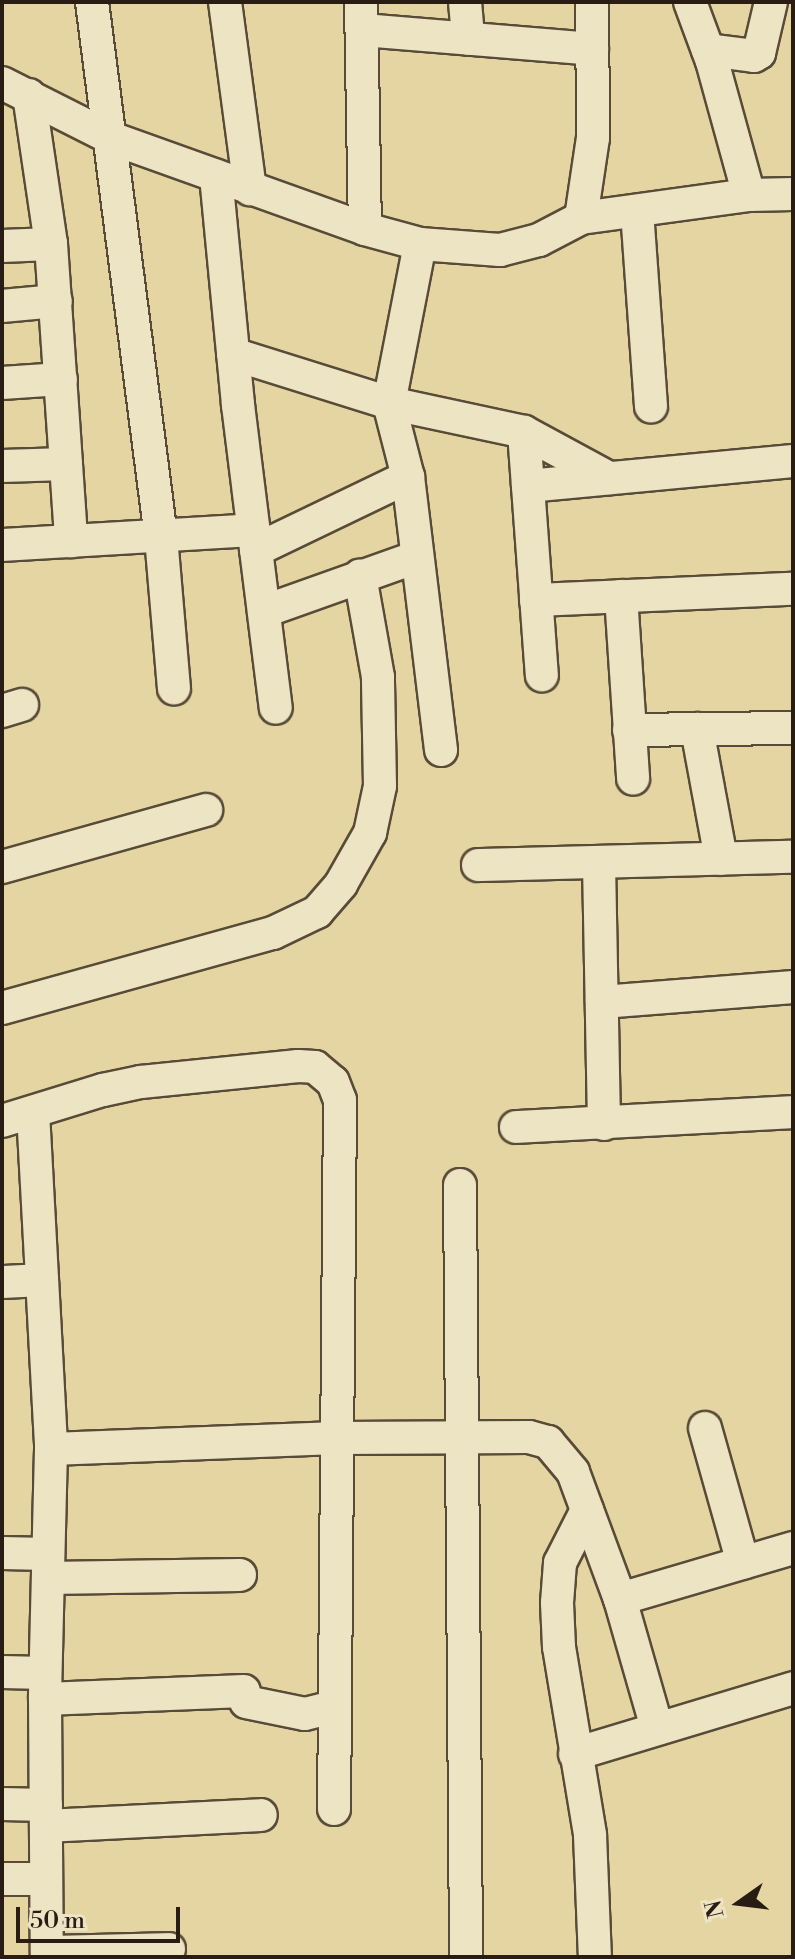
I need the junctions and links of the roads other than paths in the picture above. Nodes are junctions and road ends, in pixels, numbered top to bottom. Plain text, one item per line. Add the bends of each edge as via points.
1 (92, 2) edge
2 (225, 2) edge
3 (465, 2) edge
4 (592, 2) edge
5 (690, 2) edge
6 (771, 2) edge
7 (362, 16) edge
8 (468, 39) junction
9 (592, 49) junction
10 (708, 50) junction
11 (16, 89) edge
12 (111, 138) junction
13 (216, 176) junction
14 (250, 189) junction
15 (793, 194) edge
16 (749, 195) junction
17 (637, 211) junction
18 (581, 218) junction
19 (365, 229) junction
20 (51, 244) junction
21 (420, 244) junction
22 (2, 246) edge
23 (56, 301) junction
24 (2, 306) edge
25 (233, 354) junction
26 (61, 379) junction
27 (2, 383) edge
28 (389, 403) junction
29 (651, 407) dead end
30 (524, 432) junction
31 (793, 461) edge
32 (66, 464) junction
33 (2, 466) edge
34 (408, 477) junction
35 (609, 478) junction
36 (528, 486) junction
37 (161, 537) junction
38 (255, 540) junction
39 (71, 541) junction
40 (2, 545) edge
41 (417, 557) junction
42 (360, 576) junction
43 (793, 589) edge
44 (621, 596) junction
45 (536, 600) junction
46 (265, 611) junction
47 (542, 675) dead end
48 (174, 688) dead end
49 (276, 708) dead end
50 (793, 728) edge
51 (697, 729) junction
52 (629, 730) junction
53 (441, 750) dead end
54 (633, 779) dead end
55 (206, 810) dead end
56 (793, 857) edge
57 (721, 859) junction
58 (599, 863) junction
59 (478, 865) dead end
60 (2, 867) edge
61 (793, 987) edge
62 (602, 1002) junction
63 (2, 1008) edge
64 (33, 1112) junction
65 (793, 1112) edge
66 (2, 1121) edge
67 (604, 1124) junction
68 (516, 1127) dead end
69 (460, 1185) dead end
70 (42, 1280) junction
71 (2, 1282) edge
72 (705, 1428) dead end
73 (337, 1438) junction
74 (463, 1438) junction
75 (51, 1449) junction
76 (587, 1510) junction
77 (793, 1548) edge
78 (2, 1553) edge
79 (743, 1563) junction
80 (48, 1566) junction
81 (240, 1575) dead end
82 (620, 1599) junction
83 (2, 1672) edge
84 (45, 1686) junction
85 (793, 1688) edge
86 (334, 1707) junction
87 (657, 1728) junction
88 (575, 1754) junction
89 (2, 1804) edge
90 (334, 1809) dead end
91 (46, 1815) junction
92 (261, 1815) dead end
93 (2, 1879) edge
94 (46, 1879) junction
95 (169, 1949) dead end
96 (47, 1955) edge
97 (466, 1957) edge
98 (595, 1957) edge

1 - 12 street
2 - 14 street
3 - 8 street
4 - 9 street
5 - 10 street
6 - 10 street via 759,53
7 - 8 street
7 - 19 street
8 - 9 street
9 - 18 street via 593,138
10 - 16 street
11 - 12 street
11 - 20 street
12 - 13 street
12 - 37 street
13 - 14 street
13 - 25 street
14 - 19 street
15 - 16 street
16 - 17 street
17 - 18 street
17 - 29 street
18 - 21 street via 539,240 500,250
19 - 21 street
20 - 22 street
20 - 23 street
21 - 28 street
23 - 24 street
23 - 26 street
25 - 28 street
25 - 38 street
26 - 27 street
26 - 32 street
28 - 30 street
28 - 34 street
30 - 35 street
30 - 36 street
31 - 35 street
32 - 33 street
32 - 39 street
34 - 38 street
34 - 41 street
35 - 36 street
36 - 45 street
37 - 38 street
37 - 39 street
37 - 48 street
38 - 46 street
39 - 40 street
41 - 42 street
41 - 53 street
42 - 46 street
42 - 63 street via 378,677 380,786 370,833 333,893 317,912 273,933
43 - 44 street
44 - 45 street
44 - 52 street
45 - 47 street
46 - 49 street
50 - 51 street
51 - 52 street
51 - 57 street
52 - 54 street
55 - 60 street
56 - 57 street
57 - 58 street
58 - 59 street
58 - 62 street
61 - 62 street
62 - 67 street
64 - 66 street
64 - 70 street
64 - 73 street via 141,1082 298,1066 315,1067 333,1082 340,1100
65 - 67 street
67 - 68 street
69 - 74 street
70 - 71 street
70 - 75 street
72 - 79 street
73 - 74 street
73 - 75 street
73 - 86 street
74 - 76 street via 529,1437 548,1442 573,1472
74 - 97 street
75 - 80 street
76 - 82 street
76 - 88 street via 560,1563 557,1585 559,1647
77 - 79 street
78 - 80 street
79 - 82 street
80 - 81 street
80 - 84 street
82 - 87 street
83 - 84 street
84 - 86 street via 245,1697 305,1714
84 - 91 street
85 - 87 street
86 - 90 street
87 - 88 street
88 - 98 street via 590,1835
89 - 91 street
91 - 92 street
91 - 94 street
93 - 94 street
94 - 96 street
95 - 96 street

